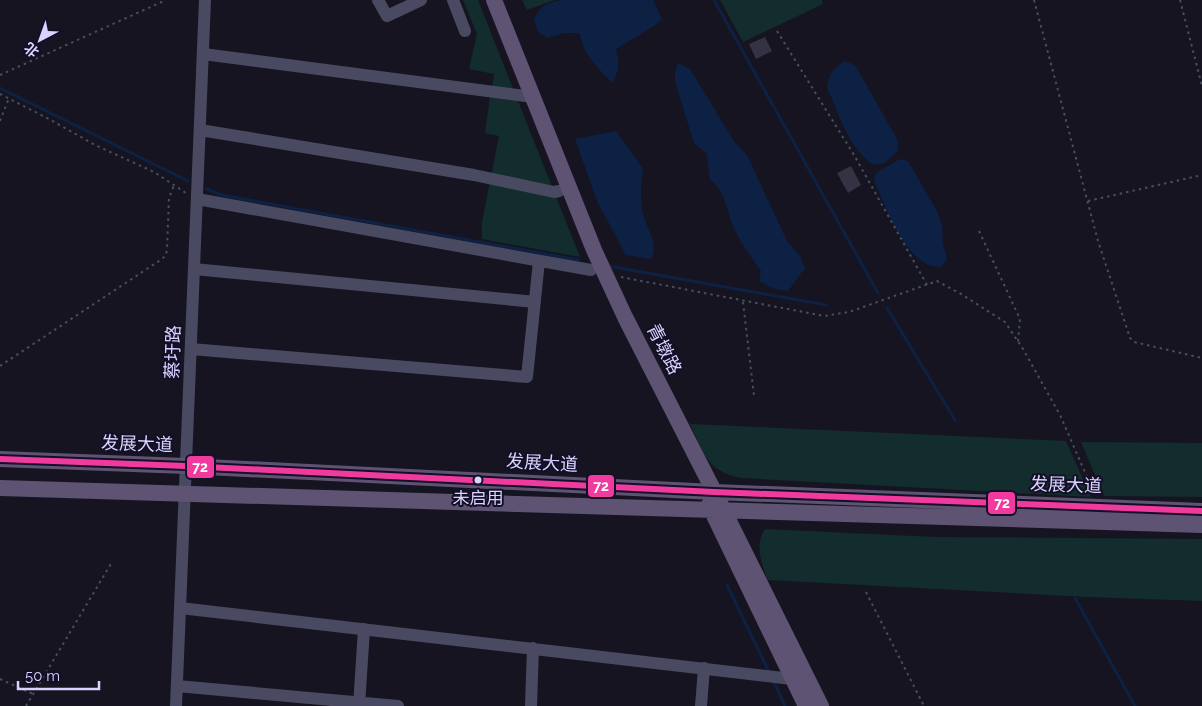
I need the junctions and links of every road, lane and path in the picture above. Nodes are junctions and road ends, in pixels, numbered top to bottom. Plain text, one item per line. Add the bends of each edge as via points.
1 (166, 0) edge
2 (206, 0) edge
3 (378, 0) edge
4 (421, 0) edge
5 (453, 0) edge
6 (483, 0) edge
7 (494, 0) edge
8 (1034, 0) edge
9 (1180, 0) edge
10 (465, 31) dead end
11 (777, 31) dead end
12 (203, 54) junction
13 (0, 75) edge
14 (1202, 86) edge
15 (0, 94) edge
16 (526, 96) junction
17 (9, 98) junction
18 (0, 121) edge
19 (200, 130) junction
20 (1202, 175) edge
21 (174, 185) junction
22 (558, 191) junction
23 (197, 199) junction
24 (1088, 201) junction
25 (979, 230) dead end
26 (539, 261) junction
27 (194, 269) junction
28 (598, 272) junction
29 (927, 285) junction
30 (743, 300) junction
31 (535, 302) junction
32 (1018, 342) junction
33 (190, 349) junction
34 (1202, 358) edge
35 (0, 366) edge
36 (754, 396) dead end
37 (0, 460) edge
38 (186, 466) junction
39 (0, 488) edge
40 (708, 491) junction
41 (184, 493) junction
42 (1100, 507) junction
43 (718, 511) junction
44 (1202, 512) edge
45 (1202, 525) edge
46 (112, 562) dead end
47 (866, 592) dead end
48 (180, 608) junction
49 (364, 629) junction
50 (534, 648) junction
51 (704, 668) junction
52 (778, 677) junction
53 (0, 679) edge
54 (177, 686) junction
55 (33, 694) junction
56 (359, 704) edge
57 (26, 706) edge
58 (176, 706) edge
59 (398, 706) edge
60 (530, 706) edge
61 (701, 706) edge
62 (806, 706) edge
63 (821, 706) edge
64 (924, 706) edge

1 - 13 path
2 - 12 street, 蔡圩路
3 - 4 street via 387,16
5 - 10 street
6 - 16 main road, 青墩路
7 - 16 main road, 青墩路
8 - 24 path
9 - 14 path
11 - 29 path via 854,155
12 - 16 street
12 - 19 street, 蔡圩路
15 - 17 path
16 - 22 main road, 青墩路
16 - 28 main road, 青墩路 via 594,250
17 - 18 path
17 - 21 path
19 - 22 street
19 - 23 street, 蔡圩路
20 - 24 path
21 - 23 path
21 - 35 path via 169,198 166,255
22 - 28 main road, 青墩路
23 - 26 street
23 - 27 street, 蔡圩路
24 - 34 path via 1130,338 1134,342
25 - 32 path via 1020,319
26 - 28 street
26 - 31 street
27 - 31 street
27 - 33 street, 蔡圩路
28 - 30 path
28 - 40 main road, 青墩路 via 625,318
29 - 30 path via 849,312 824,316
29 - 32 path via 936,281 961,294 1005,322
30 - 36 path
31 - 33 street via 527,377
32 - 42 path via 1060,415
33 - 38 street, 蔡圩路
37 - 38 main road, 发展大道
38 - 40 main road, 发展大道
38 - 41 street, 蔡圩路
39 - 41 main road, 发展大道
40 - 42 main road, 发展大道
40 - 43 main road, 青墩路
41 - 43 main road, 发展大道
41 - 48 street, 蔡圩路
42 - 44 main road, 发展大道
43 - 45 main road, 发展大道
43 - 52 main road, 青墩路
43 - 63 main road, 青墩路
46 - 55 path
47 - 64 path
48 - 49 street
48 - 54 street, 蔡圩路
49 - 50 street
49 - 56 street
50 - 51 street
50 - 60 street
51 - 52 street
51 - 61 street
52 - 62 main road, 青墩路
53 - 55 path
54 - 56 street
54 - 58 street, 蔡圩路
55 - 57 path
56 - 59 street

